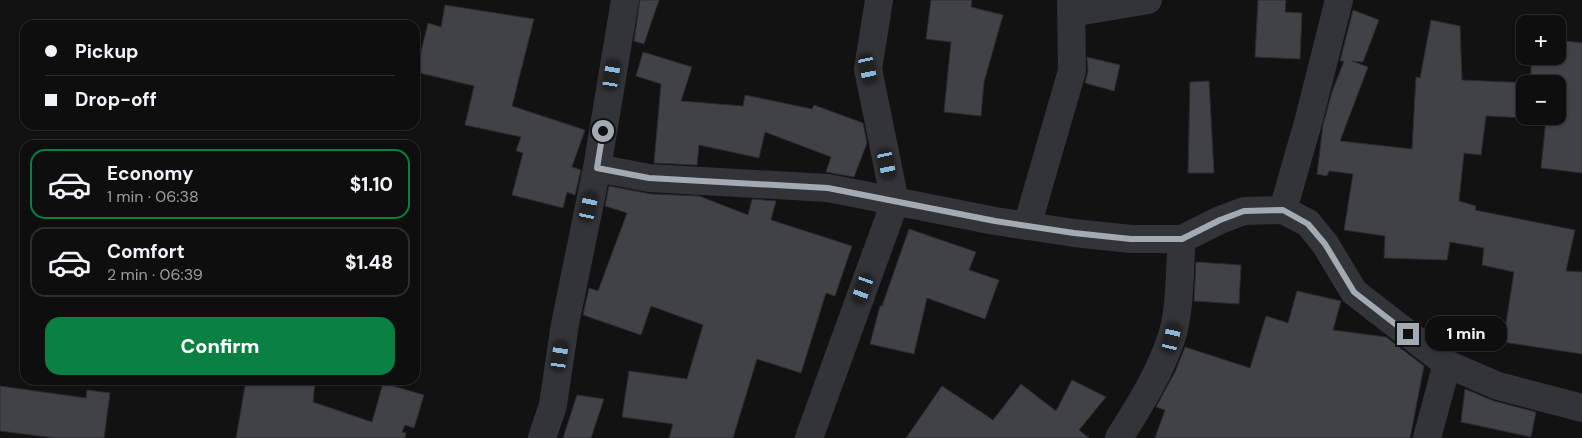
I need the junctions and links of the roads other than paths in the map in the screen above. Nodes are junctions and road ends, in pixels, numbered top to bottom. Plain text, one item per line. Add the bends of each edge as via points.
1 (625, 0) edge
2 (879, 0) edge
3 (1148, 0) edge
4 (1339, 0) edge
5 (1071, 7) edge
6 (597, 168) junction
7 (894, 202) junction
8 (1283, 210) junction
9 (1027, 226) junction
10 (1182, 239) junction
11 (1447, 364) junction
12 (1582, 408) edge
13 (542, 438) edge
14 (809, 438) edge
15 (1119, 438) edge
16 (1427, 438) edge

1 - 6 street
2 - 7 street via 868,69
3 - 5 street
4 - 8 street
5 - 9 street via 1072,71
6 - 7 street via 649,178 828,188
6 - 13 street via 565,324 553,405
7 - 9 street
7 - 14 street
8 - 10 street via 1244,211
8 - 11 street via 1308,224 1325,244 1354,292
9 - 10 street via 1131,239
10 - 15 street via 1172,338 1151,387
11 - 12 street via 1498,386
11 - 16 street

